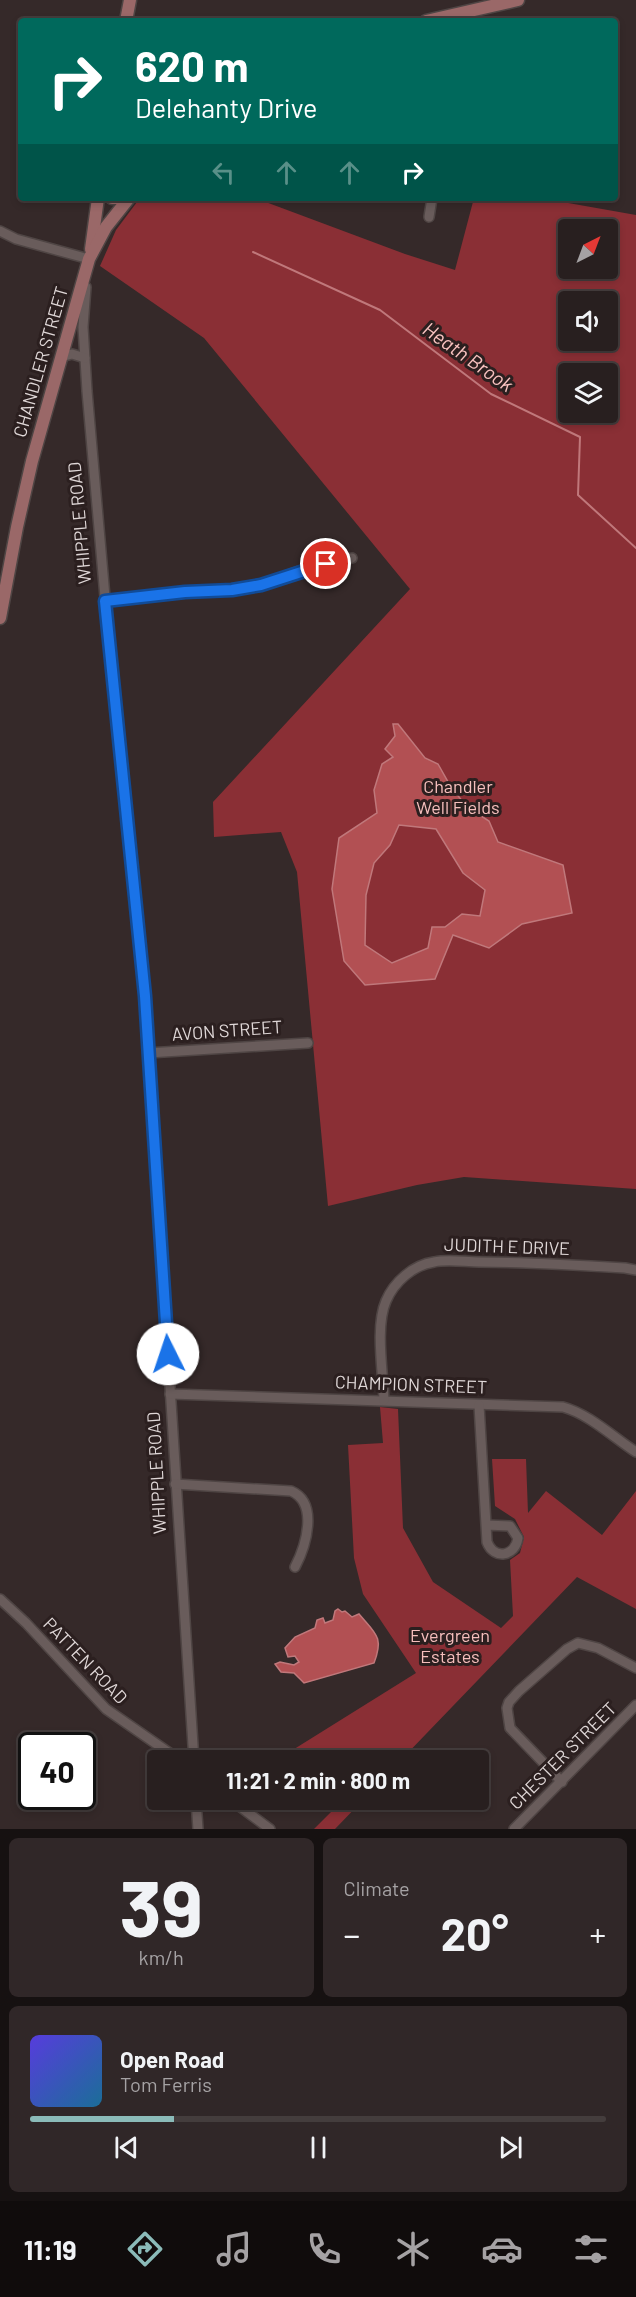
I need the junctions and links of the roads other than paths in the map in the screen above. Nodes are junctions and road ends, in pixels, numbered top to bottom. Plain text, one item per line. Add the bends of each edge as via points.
1 (130, 0) edge
2 (518, 0) edge
3 (480, 4) edge
4 (127, 18) edge
5 (443, 18) edge
6 (98, 201) edge
7 (126, 201) edge
8 (432, 201) edge
9 (429, 217) dead end
10 (0, 231) edge
11 (89, 259) junction
12 (61, 357) junction
13 (85, 358) junction
14 (352, 558) dead end
15 (105, 601) junction
16 (0, 618) edge
17 (308, 1043) dead end
18 (148, 1053) junction
19 (636, 1270) edge
20 (170, 1394) junction
21 (384, 1400) junction
22 (479, 1404) junction
23 (636, 1452) edge
24 (175, 1484) junction
25 (486, 1525) dead end
26 (295, 1567) dead end
27 (0, 1599) edge
28 (636, 1668) edge
29 (636, 1705) edge
30 (165, 1750) edge
31 (193, 1750) edge
32 (561, 1782) junction
33 (197, 1810) edge
34 (244, 1810) edge
35 (198, 1829) edge
36 (270, 1829) edge
37 (514, 1829) edge

1 - 4 main road
2 - 3 main road
3 - 5 main road
6 - 11 main road, WHIPPLE ROAD
7 - 11 main road, CHANDLER STREET
8 - 9 street
10 - 11 street
11 - 12 main road, CHANDLER STREET
11 - 13 street, WHIPPLE ROAD via 84,304
12 - 13 street via 72,354
12 - 16 main road, CHANDLER STREET via 32,461
13 - 15 street, WHIPPLE ROAD
14 - 15 street via 261,585
15 - 18 street, WHIPPLE ROAD
17 - 18 street, AVON STREET
18 - 20 street, WHIPPLE ROAD
19 - 21 street, JUDITH E DRIVE via 504,1262 434,1262 418,1267 395,1285 386,1301 382,1335
20 - 21 street, CHAMPION STREET
20 - 24 street, WHIPPLE ROAD
21 - 22 street, CHAMPION STREET
22 - 23 street, CHAMPION STREET via 548,1405 575,1410
22 - 25 street
24 - 26 street via 297,1493 305,1503 307,1527 302,1555
24 - 31 street, WHIPPLE ROAD
27 - 30 street, PATTEN ROAD via 106,1709
28 - 32 street via 598,1648 578,1643 509,1702 510,1728
29 - 32 street, CHESTER STREET
32 - 37 street, CHESTER STREET
33 - 35 street
34 - 36 street

